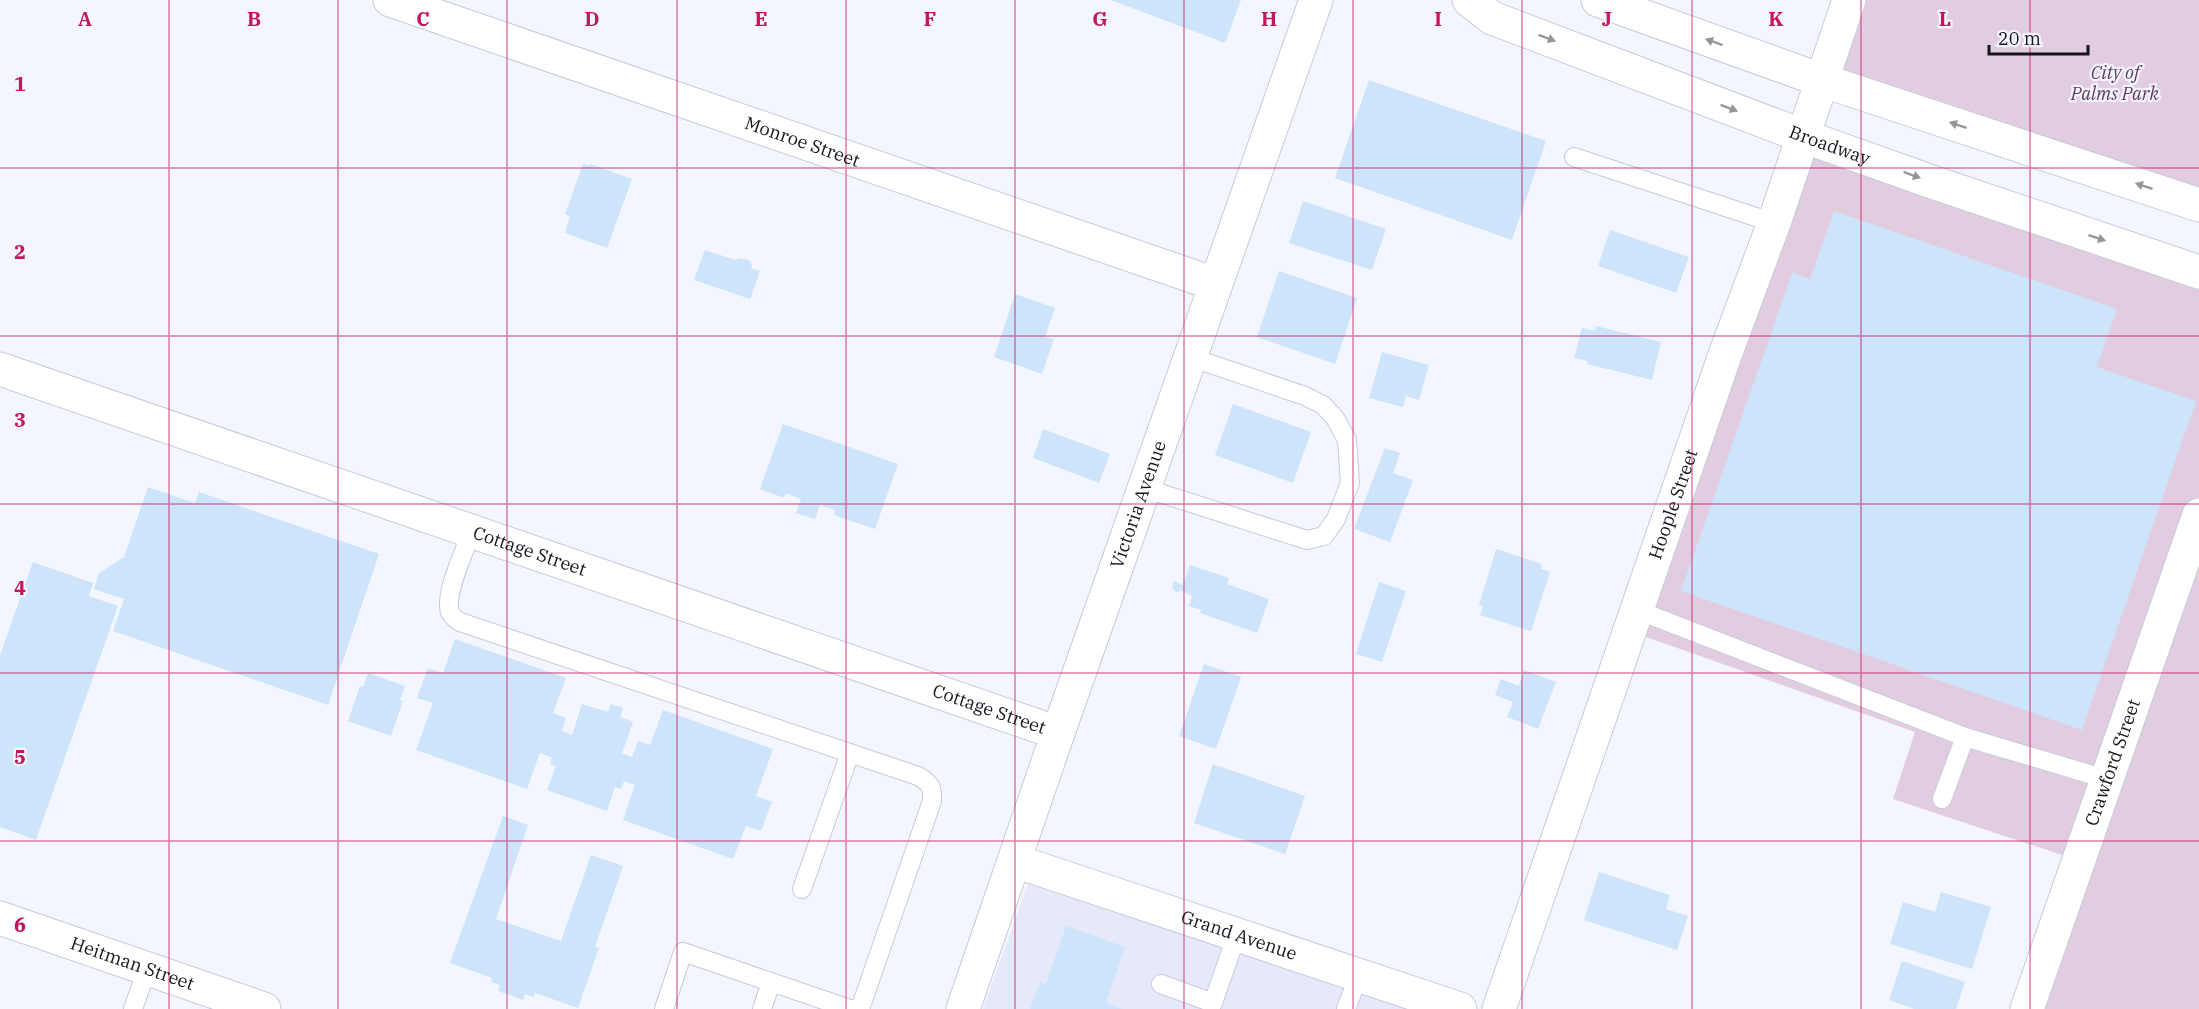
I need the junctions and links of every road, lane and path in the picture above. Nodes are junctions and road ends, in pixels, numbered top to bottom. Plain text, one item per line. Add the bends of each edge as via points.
1 (390, 0) edge
2 (1317, 0) edge
3 (1469, 0) edge
4 (1849, 0) edge
5 (1614, 3) edge
6 (1821, 80) junction
7 (1803, 136) junction
8 (1574, 157) dead end
9 (2199, 205) edge
10 (1774, 223) junction
11 (2199, 272) edge
12 (1215, 284) junction
13 (1190, 357) junction
14 (0, 369) edge
15 (1144, 488) junction
16 (2199, 515) edge
17 (472, 531) junction
18 (1637, 610) junction
19 (1058, 733) junction
20 (1965, 737) junction
21 (850, 753) junction
22 (2106, 779) junction
23 (1942, 799) dead end
24 (1015, 861) junction
25 (802, 889) dead end
26 (0, 918) edge
27 (1237, 934) junction
28 (147, 969) junction
29 (1359, 975) junction
30 (771, 982) junction
31 (1161, 984) dead end
32 (133, 1009) edge
33 (264, 1009) edge
34 (664, 1009) edge
35 (762, 1009) edge
36 (850, 1009) edge
37 (861, 1009) edge
38 (963, 1009) edge
39 (1346, 1009) edge
40 (1460, 1009) edge
41 (1499, 1009) edge
42 (2027, 1009) edge

1 - 12 street, Monroe Street
2 - 12 street, Victoria Avenue
3 -> 7 street, Broadway via 1492,18
4 - 6 street, Hoople Street
6 -> 5 street
6 - 7 street, Hoople Street
9 -> 6 street
7 - 10 street, Hoople Street
7 -> 11 street, Broadway
8 - 10 lane
10 - 18 street, Hoople Street
12 - 13 street, Victoria Avenue
13 - 15 street, Victoria Avenue
13 - 15 lane via 1323,405 1347,440 1350,483 1336,519 1324,536 1307,540
14 - 17 street, Cottage Street
15 - 19 street, Victoria Avenue
16 - 22 street, Crawford Street
17 - 19 street, Cottage Street
17 - 21 lane via 450,593 450,611 460,622
18 - 20 lane
18 - 41 street, Hoople Street
19 - 24 street, Victoria Avenue
20 - 22 lane
20 - 23 lane
21 - 25 lane
21 - 37 lane via 918,776 933,789
22 - 42 street, Crawford Street
24 - 27 street, Grand Avenue
24 - 38 street, Victoria Avenue
26 - 28 street, Heitman Street
27 - 29 street, Grand Avenue
27 - 31 lane via 1213,1003
28 - 32 lane
28 - 33 street, Heitman Street
29 - 39 lane
29 - 40 street, Grand Avenue
30 - 34 lane via 683,952
30 - 35 lane
30 - 36 lane

